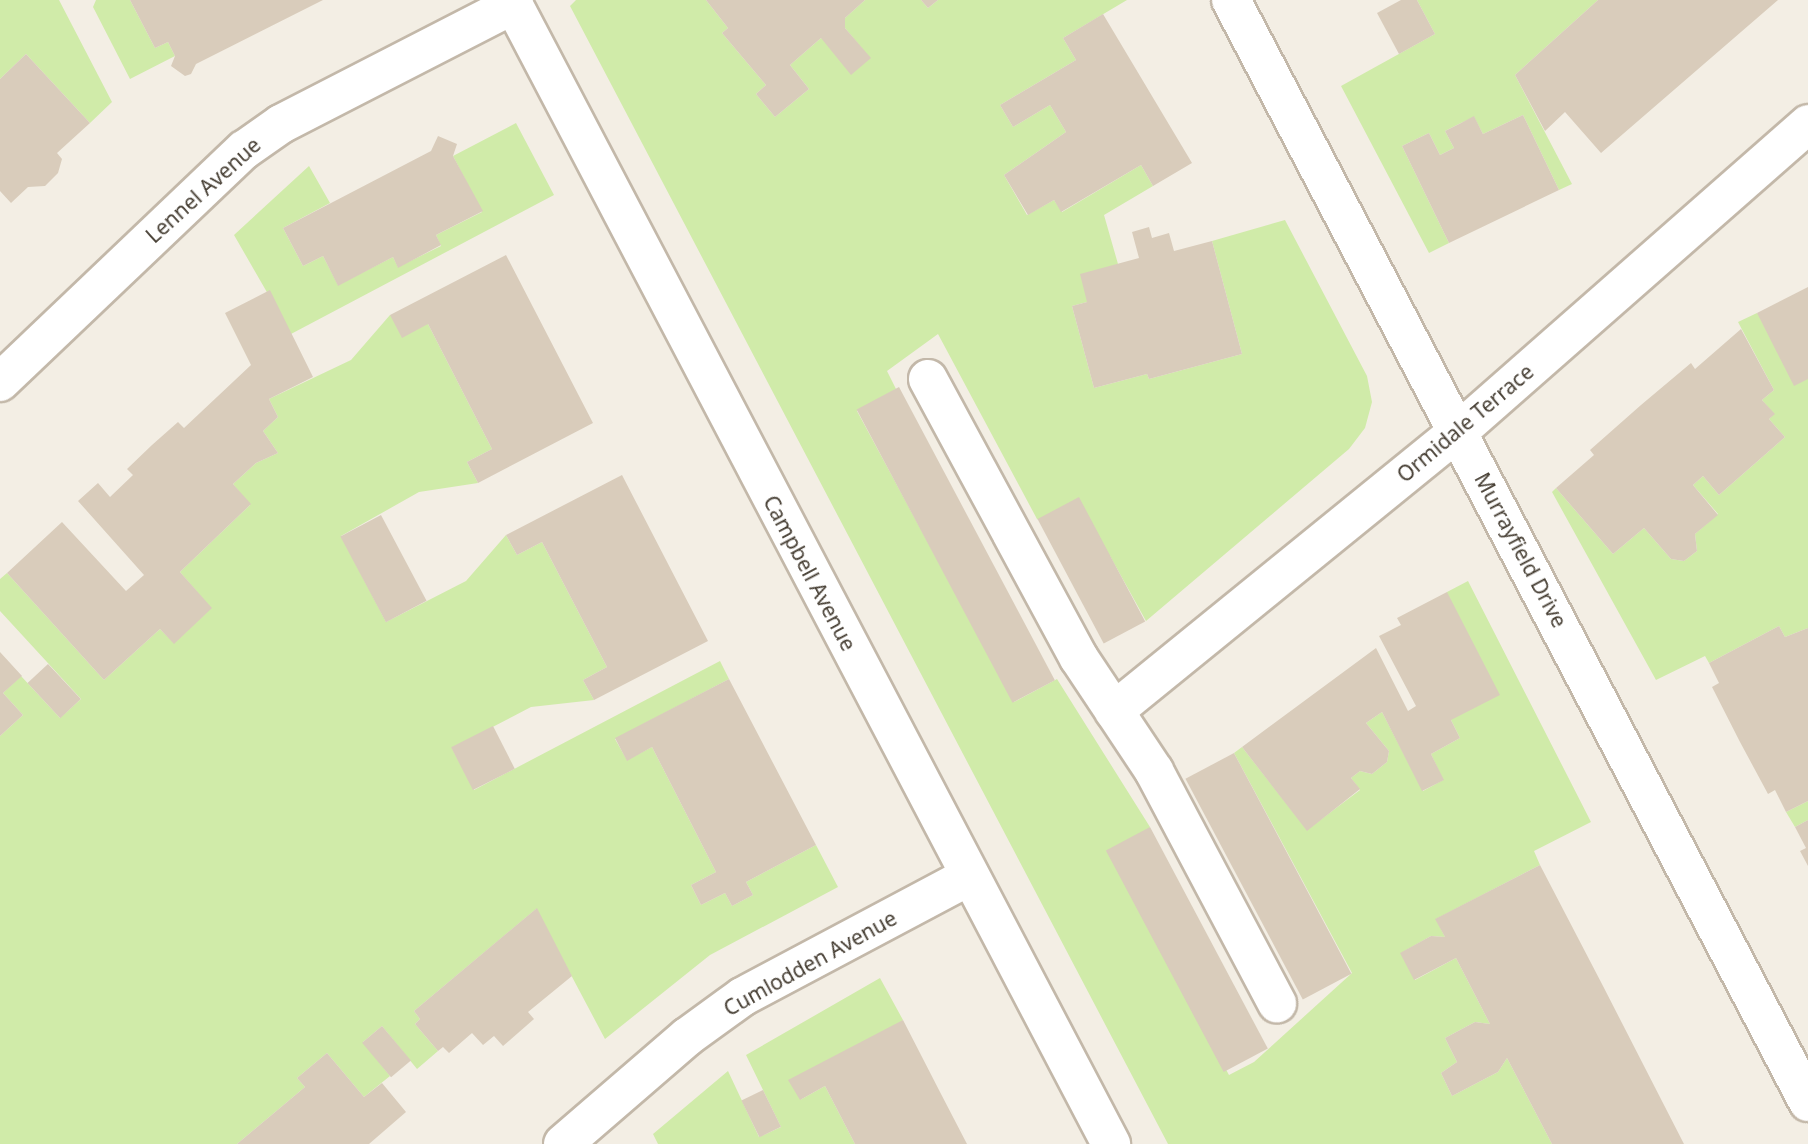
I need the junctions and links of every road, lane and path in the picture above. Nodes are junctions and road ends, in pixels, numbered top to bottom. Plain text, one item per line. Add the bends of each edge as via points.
1 (1231, 0) edge
2 (512, 2) edge
3 (1808, 124) edge
4 (928, 379) dead end
5 (0, 382) edge
6 (1459, 431) junction
7 (1114, 711) junction
8 (970, 876) junction
9 (1277, 1003) dead end
10 (1808, 1102) edge
11 (563, 1144) edge
12 (1111, 1144) edge

1 - 6 street, Murrayfield Drive
2 - 5 street, Lennel Avenue via 292,118 244,150
2 - 8 street, Campbell Avenue
3 - 6 street, Ormidale Terrace
4 - 7 street via 1079,658
6 - 7 street, Ormidale Terrace
6 - 10 street, Murrayfield Drive
7 - 9 street via 1154,771
8 - 11 street, Cumlodden Avenue via 742,997 687,1037
8 - 12 street, Campbell Avenue

